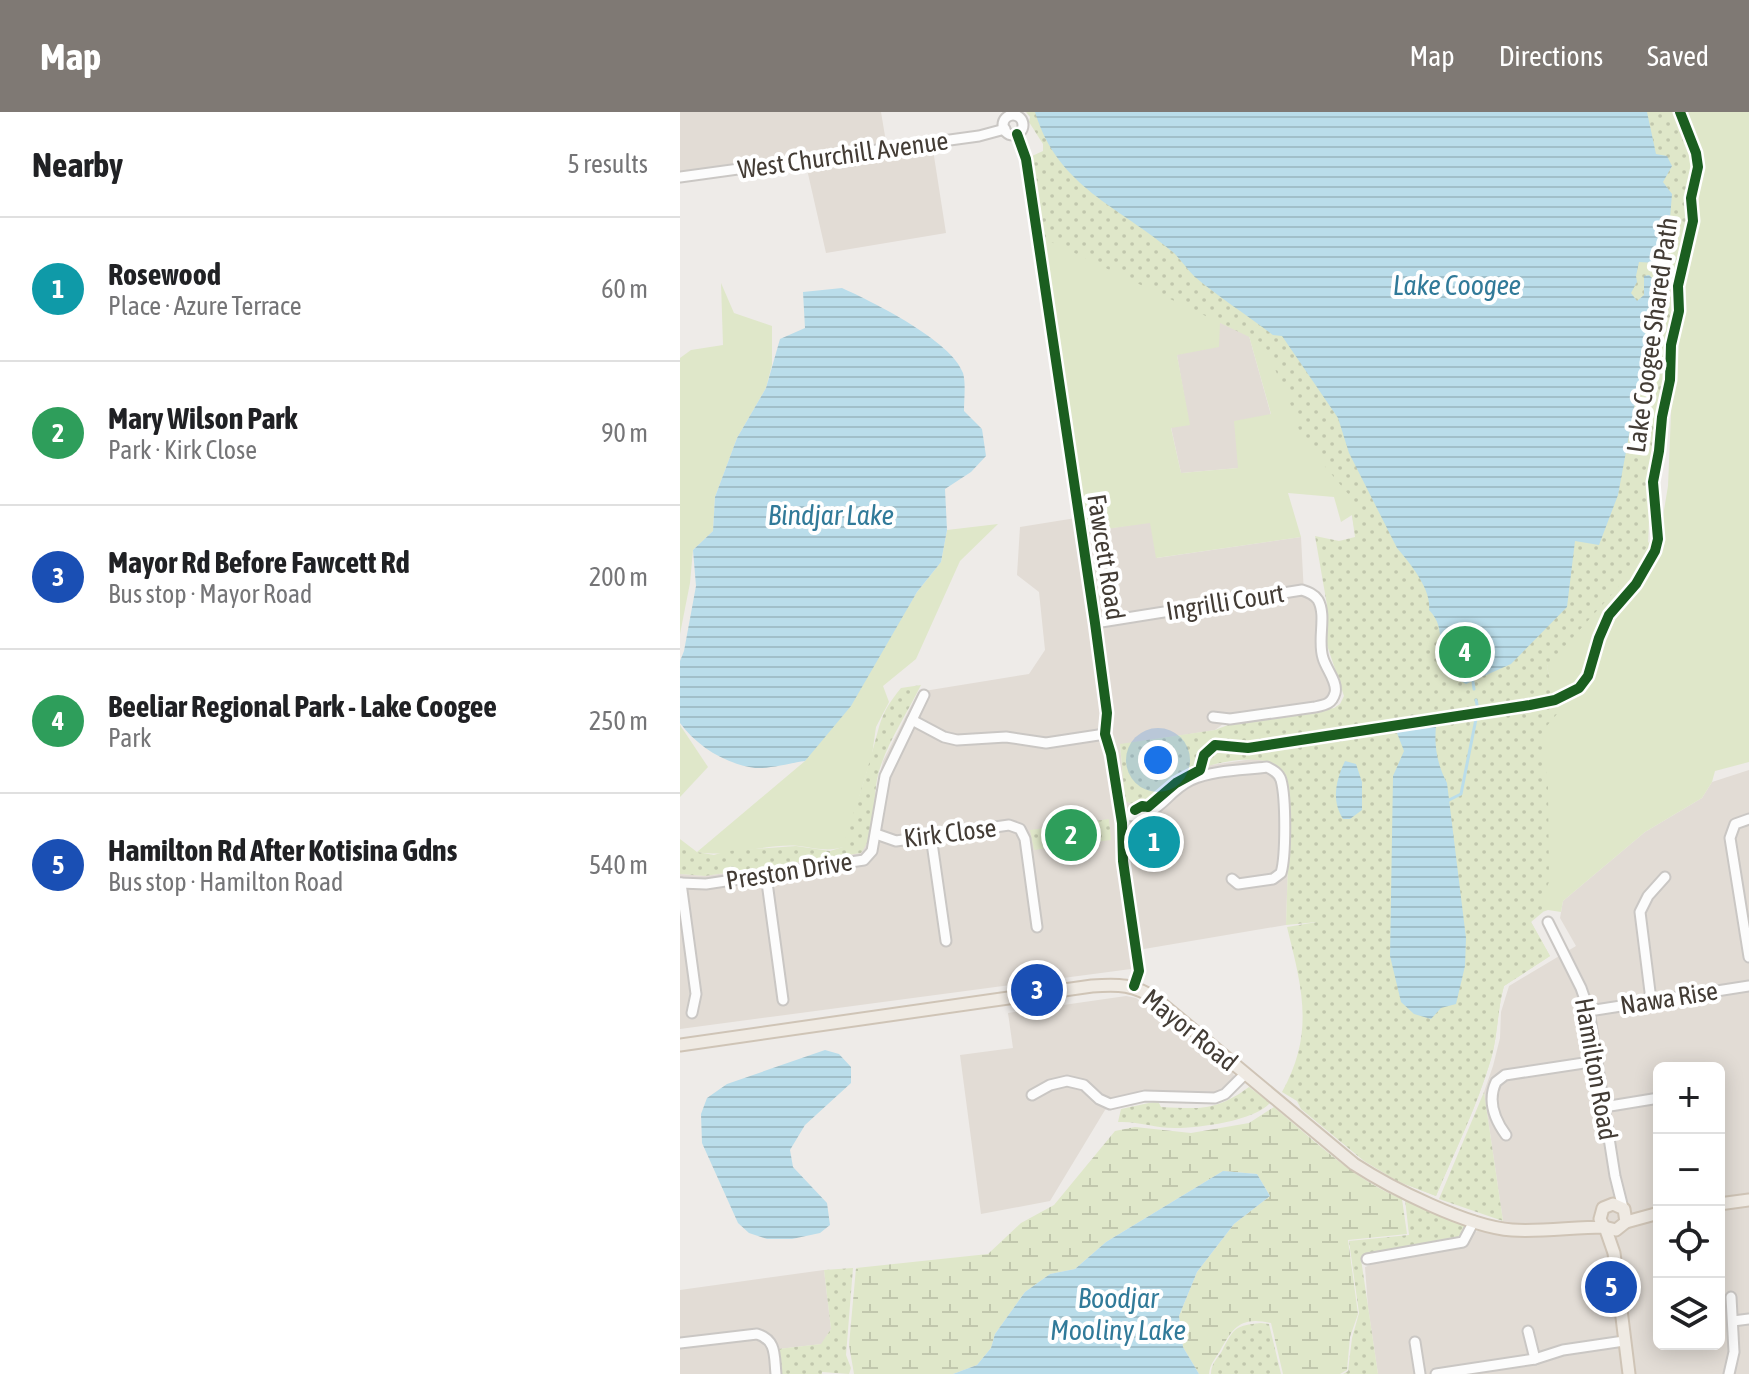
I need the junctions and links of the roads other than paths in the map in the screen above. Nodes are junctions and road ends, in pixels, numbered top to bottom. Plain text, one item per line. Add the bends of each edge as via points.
1 (1012, 114) edge
2 (1005, 129) junction
3 (1017, 134) junction
4 (680, 177) edge
5 (1095, 623) junction
6 (924, 695) dead end
7 (1213, 717) dead end
8 (912, 720) junction
9 (1105, 734) junction
10 (1120, 816) junction
11 (1749, 819) edge
12 (876, 834) junction
13 (931, 836) junction
14 (766, 875) junction
15 (1665, 877) dead end
16 (1232, 879) dead end
17 (680, 883) edge
18 (1548, 922) dead end
19 (1747, 922) edge
20 (1037, 927) dead end
21 (946, 941) dead end
22 (1749, 957) edge
23 (1134, 986) junction
24 (1749, 986) edge
25 (783, 1000) dead end
26 (1651, 1000) junction
27 (694, 1002) junction
28 (680, 1004) edge
29 (1589, 1011) junction
30 (692, 1013) dead end
31 (680, 1045) edge
32 (1597, 1061) junction
33 (1245, 1074) junction
34 (1032, 1095) dead end
35 (1653, 1099) edge
36 (1604, 1107) junction
37 (1506, 1135) dead end
38 (1615, 1176) junction
39 (1749, 1200) edge
40 (1725, 1203) edge
41 (1605, 1208) junction
42 (1623, 1208) junction
43 (1653, 1212) edge
44 (1653, 1215) edge
45 (1474, 1221) junction
46 (1623, 1225) junction
47 (1562, 1227) junction
48 (1604, 1227) junction
49 (1614, 1253) junction
50 (1367, 1259) dead end
51 (1731, 1297) dead end
52 (1749, 1319) edge
53 (1733, 1321) junction
54 (1528, 1331) dead end
55 (1624, 1341) junction
56 (1415, 1342) dead end
57 (680, 1343) edge
58 (1535, 1359) junction
59 (776, 1374) edge
60 (1420, 1374) edge
61 (1436, 1374) edge
62 (1629, 1374) edge
63 (1729, 1374) edge

1 - 2 street via 1004,121
1 - 3 street via 1023,122
2 - 3 street
2 - 4 street, West Churchill Avenue
3 - 5 street, Fawcett Road via 1026,159
5 - 7 street, Ingrilli Court via 1302,590 1311,593 1321,608 1320,644 1336,688 1334,698 1315,707
5 - 9 street, Fawcett Road
6 - 8 street, Preston Drive
8 - 9 street via 957,740 1006,737 1046,743
8 - 12 street, Preston Drive via 885,776
9 - 10 street, Fawcett Road
10 - 16 street via 1152,812 1201,777 1267,767 1276,772 1284,836 1281,873 1238,884
10 - 23 street, Fawcett Road via 1139,971
11 - 19 street via 1735,824 1730,838
12 - 13 street, Kirk Close via 896,841
12 - 14 street, Preston Drive via 864,860
13 - 20 street, Kirk Close via 1009,825 1020,829
13 - 21 street
14 - 17 street, Preston Drive
14 - 25 street
15 - 26 street via 1640,912
17 - 27 street
18 - 29 street, Hamilton Road
19 - 22 street
23 - 31 main road, Mayor Road via 1092,986
23 - 33 main road, Mayor Road
24 - 26 street, Nawa Rise
26 - 29 street, Nawa Rise
27 - 28 street
27 - 30 street
29 - 32 street, Hamilton Road
32 - 36 street, Hamilton Road
32 - 37 street via 1505,1075 1496,1082 1492,1103
33 - 34 street via 1215,1098 1145,1096 1110,1104 1084,1085 1067,1081
33 - 45 main road, Mayor Road via 1373,1176
35 - 36 street
36 - 38 street, Hamilton Road
38 - 41 street, Hamilton Road
38 - 42 street, Hamilton Road
39 - 40 main road
41 - 42 main road
41 - 47 main road, Mayor Road
41 - 48 main road via 1600,1219
42 - 43 main road
42 - 46 main road
44 - 46 main road
45 - 47 main road, Mayor Road via 1510,1230
45 - 50 street via 1463,1242 1450,1247
46 - 48 main road
46 - 49 main road
47 - 48 main road, Mayor Road
48 - 49 main road
49 - 55 main road
51 - 53 street
52 - 53 street
53 - 63 street
54 - 58 street
55 - 58 street
55 - 62 main road
56 - 60 street
57 - 59 street via 768,1337
58 - 61 street

